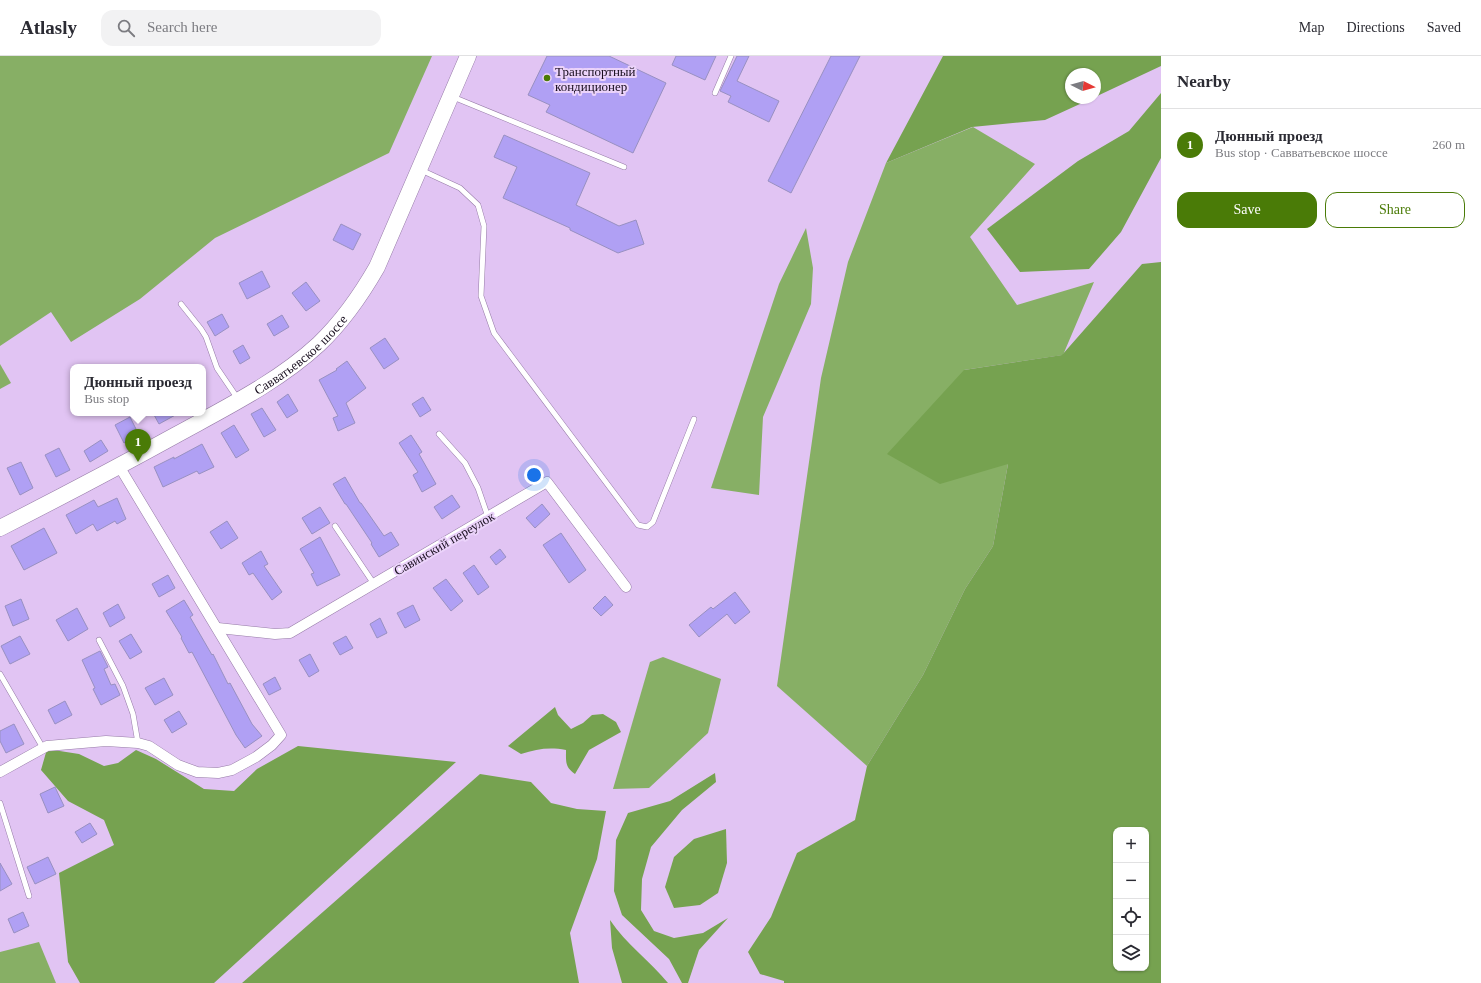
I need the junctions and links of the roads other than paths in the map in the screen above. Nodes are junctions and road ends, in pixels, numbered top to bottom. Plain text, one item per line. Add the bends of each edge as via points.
1 (468, 56) edge
2 (731, 56) edge
3 (715, 93) dead end
4 (451, 96) junction
5 (624, 167) dead end
6 (420, 169) junction
7 (181, 304) dead end
8 (238, 400) junction
9 (694, 420) dead end
10 (439, 434) dead end
11 (119, 466) junction
12 (489, 518) junction
13 (335, 526) dead end
14 (0, 528) edge
15 (374, 584) junction
16 (626, 588) dead end
17 (218, 628) junction
18 (98, 640) dead end
19 (0, 674) edge
20 (138, 742) junction
21 (43, 748) junction
22 (0, 772) edge
23 (0, 803) edge
24 (29, 896) dead end

1 - 4 main road, Савватьевское шоссе
2 - 3 lane
4 - 5 lane
4 - 6 main road, Савватьевское шоссе
6 - 8 main road, Савватьевское шоссе via 376,267 347,313 301,359
6 - 9 lane via 460,188 478,204 484,226 481,296 494,333 638,525 647,527 652,522
7 - 8 lane via 201,329 217,368
8 - 11 main road, Савватьевское шоссе
10 - 12 lane via 465,463
11 - 14 main road, Савватьевское шоссе
11 - 17 street
12 - 15 street, Савинский переулок
12 - 16 street, Савинский переулок via 548,482
13 - 15 lane
15 - 17 street, Савинский переулок via 290,633 275,634
17 - 20 street via 281,735 256,756 232,770 218,773 197,772 178,765 149,746
18 - 20 lane via 123,686 133,714
19 - 21 lane
20 - 21 street via 106,741
21 - 22 street
23 - 24 lane

